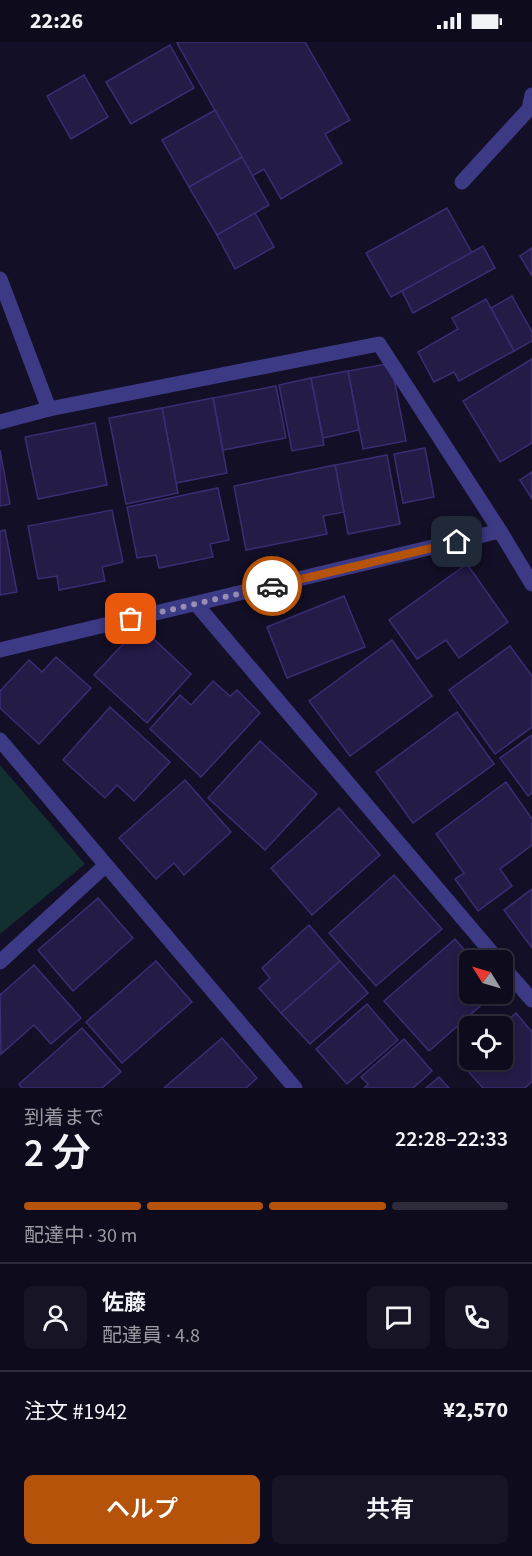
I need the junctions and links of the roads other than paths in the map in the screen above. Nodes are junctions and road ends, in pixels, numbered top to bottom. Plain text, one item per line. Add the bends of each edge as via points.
1 (532, 95) edge
2 (462, 182) dead end
3 (0, 279) edge
4 (49, 409) junction
5 (0, 422) edge
6 (500, 531) junction
7 (532, 584) edge
8 (196, 604) junction
9 (0, 650) edge
10 (0, 740) edge
11 (105, 865) junction
12 (490, 950) edge
13 (0, 962) edge
14 (513, 978) edge
15 (532, 1000) edge
16 (295, 1088) edge

1 - 2 street via 530,109
3 - 4 street
4 - 5 street
4 - 6 street via 379,344
6 - 7 street
6 - 8 street
8 - 9 street
8 - 12 street
10 - 11 street
11 - 13 street
11 - 16 street
14 - 15 street

